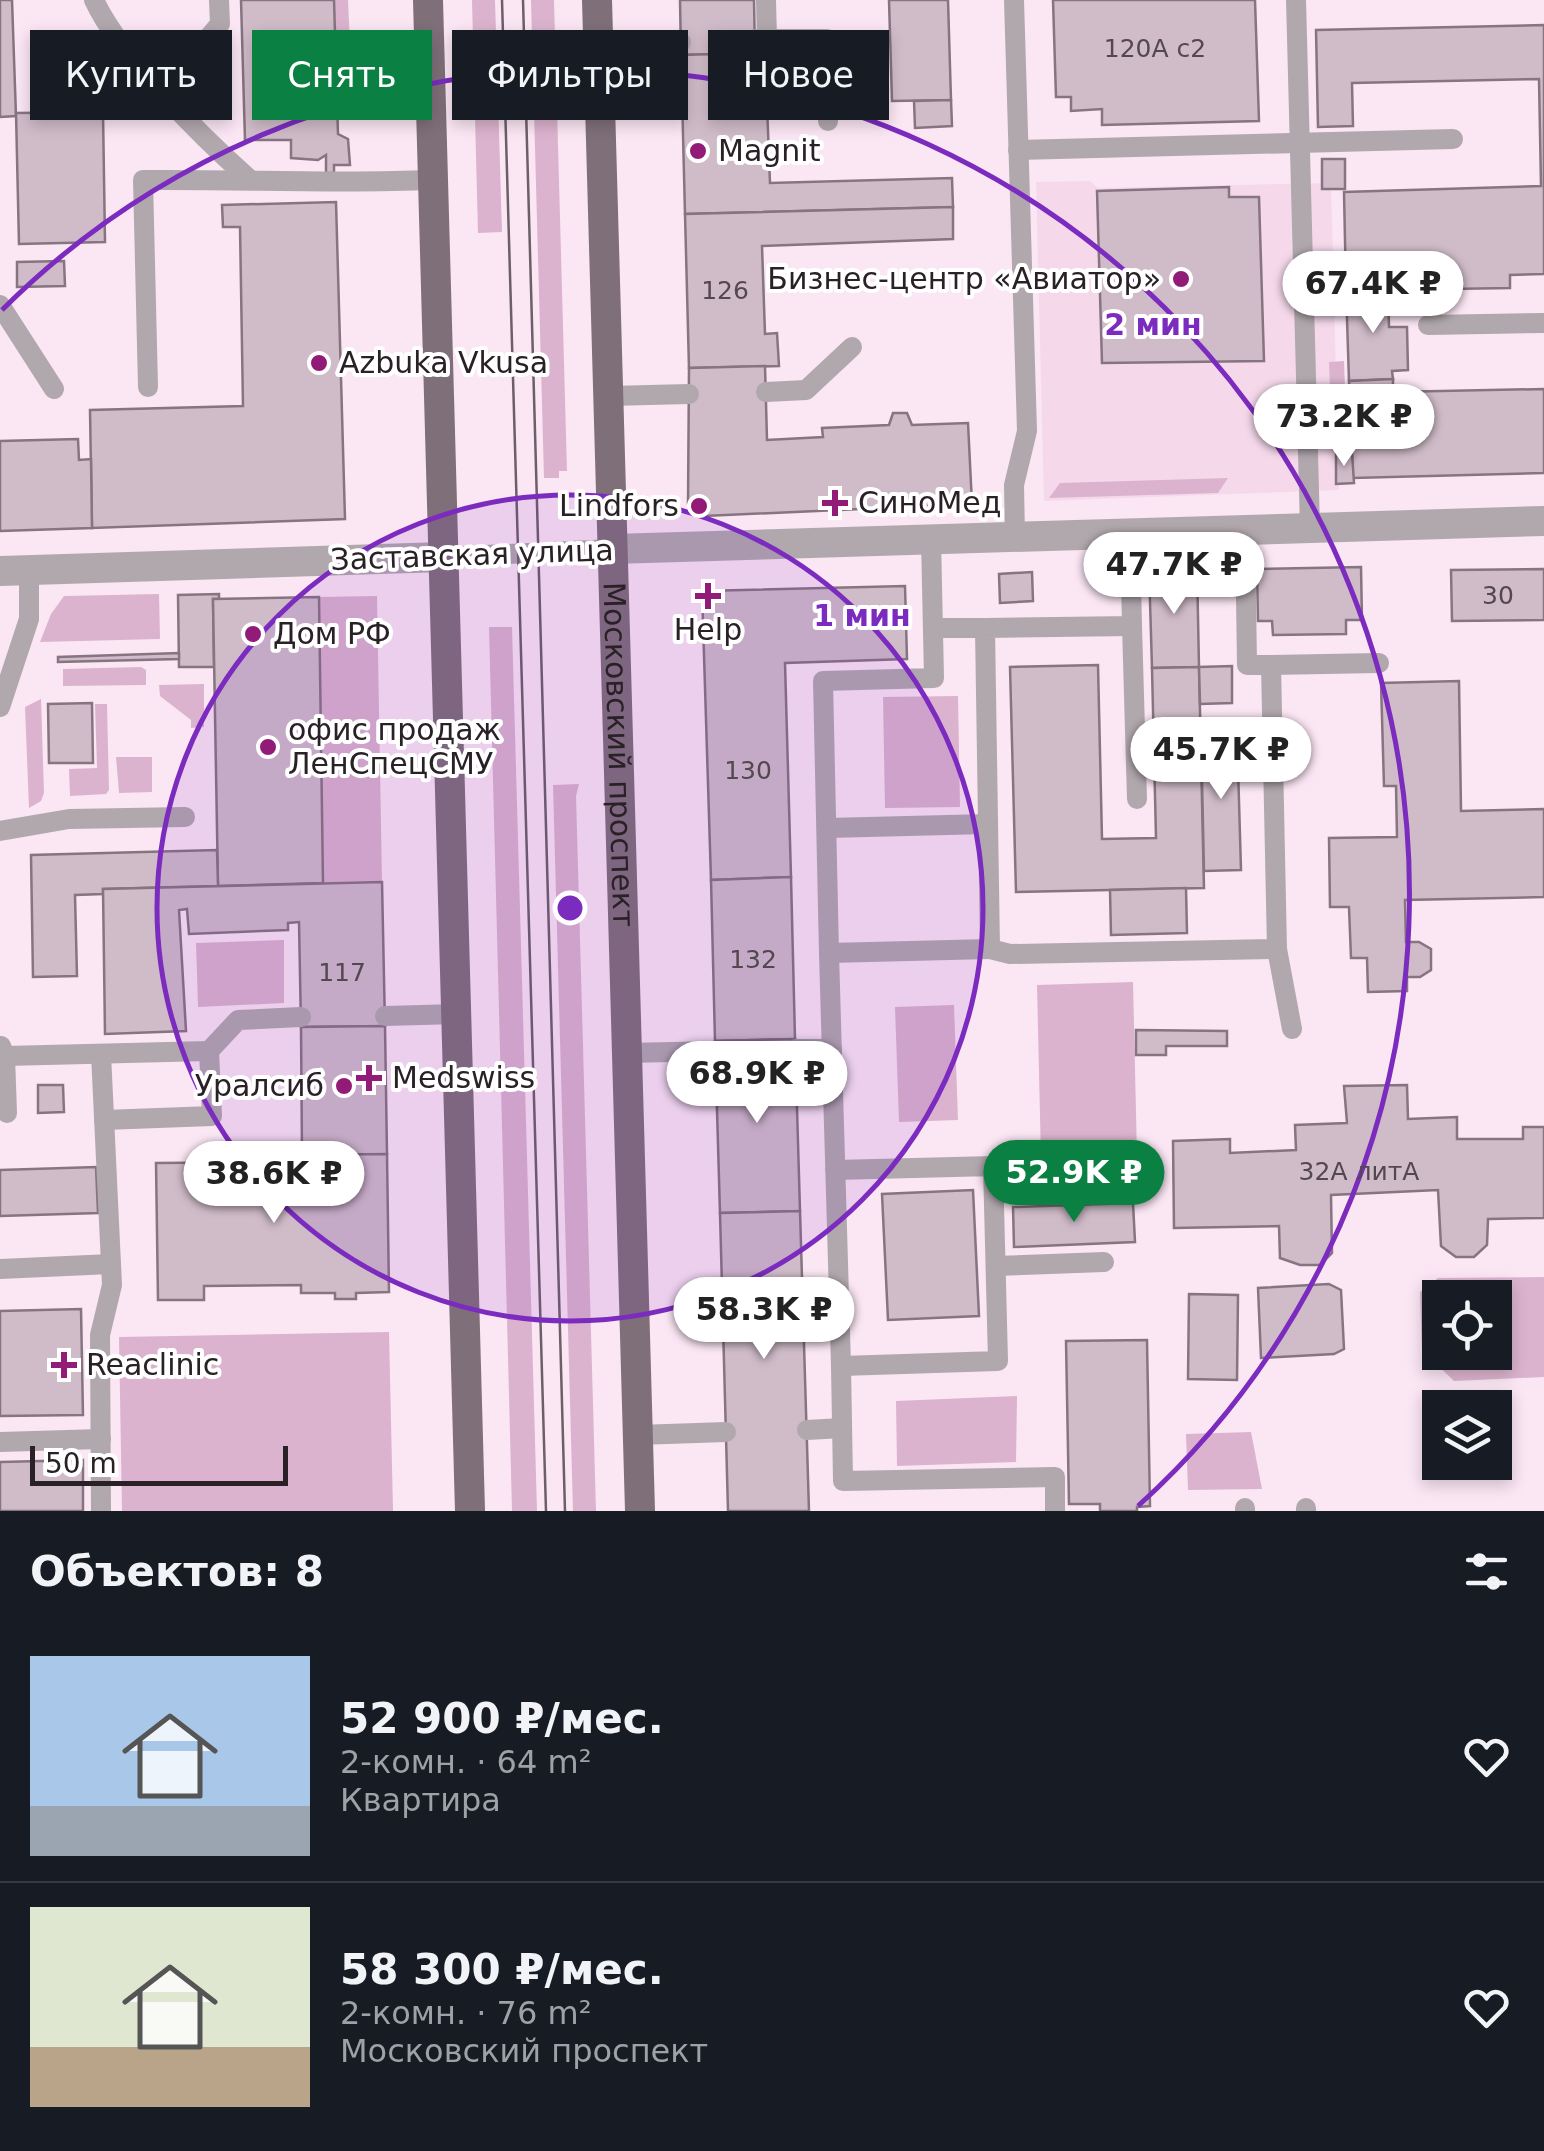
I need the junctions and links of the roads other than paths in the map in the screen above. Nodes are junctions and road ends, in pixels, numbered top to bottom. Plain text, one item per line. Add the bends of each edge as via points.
1 (94, 0) edge
2 (219, 0) edge
3 (428, 0) edge
4 (598, 0) edge
5 (766, 0) edge
6 (1014, 0) edge
7 (1296, 0) edge
8 (109, 30) edge
9 (215, 30) edge
10 (598, 30) edge
11 (192, 120) edge
12 (600, 120) edge
13 (828, 121) dead end
14 (1453, 139) dead end
15 (1301, 142) junction
16 (1018, 150) junction
17 (248, 178) junction
18 (432, 180) junction
19 (0, 305) edge
20 (1544, 323) edge
21 (1428, 326) dead end
22 (852, 347) dead end
23 (148, 387) dead end
24 (54, 389) dead end
25 (766, 392) dead end
26 (689, 394) dead end
27 (608, 396) junction
28 (1544, 522) edge
29 (1310, 528) junction
30 (1244, 530) junction
31 (1130, 534) junction
32 (1015, 537) junction
33 (931, 539) junction
34 (614, 549) junction
35 (443, 557) junction
36 (15, 570) edge
37 (1132, 626) junction
38 (933, 628) junction
39 (985, 628) junction
40 (1272, 664) junction
41 (1379, 664) dead end
42 (0, 707) edge
43 (1137, 799) dead end
44 (184, 818) dead end
45 (988, 824) junction
46 (827, 828) junction
47 (0, 831) edge
48 (990, 948) junction
49 (1277, 949) junction
50 (829, 952) junction
51 (458, 1014) junction
52 (385, 1016) dead end
53 (301, 1018) dead end
54 (1292, 1029) dead end
55 (832, 1048) junction
56 (796, 1049) dead end
57 (3, 1050) edge
58 (715, 1051) dead end
59 (209, 1052) junction
60 (628, 1052) junction
61 (100, 1054) junction
62 (7, 1113) dead end
63 (104, 1120) junction
64 (835, 1170) junction
65 (1104, 1262) dead end
66 (111, 1264) junction
67 (996, 1266) junction
68 (0, 1269) edge
69 (841, 1366) junction
70 (842, 1428) junction
71 (807, 1430) dead end
72 (726, 1432) dead end
73 (638, 1435) junction
74 (100, 1439) junction
75 (0, 1442) edge
76 (101, 1511) edge
77 (470, 1511) edge
78 (640, 1511) edge
79 (1056, 1511) edge

1 - 8 lane
2 - 9 lane
3 - 18 main road
4 - 10 main road, Московский проспект
5 - 13 lane via 761,39 827,39
6 - 16 lane
7 - 15 lane
11 - 17 lane
12 - 27 main road, Московский проспект
14 - 15 lane
15 - 16 lane
15 - 29 lane
16 - 32 lane via 1026,431 1014,485
17 - 18 lane via 299,184
17 - 23 lane via 143,180
18 - 35 main road
19 - 24 lane
20 - 21 lane
22 - 25 lane via 806,390
26 - 27 lane
27 - 34 main road, Московский проспект
28 - 29 street, Заставская улица
29 - 30 street, Заставская улица
30 - 31 street, Заставская улица
30 - 40 lane via 1246,665
31 - 32 street, Заставская улица
31 - 37 lane
32 - 33 street, Заставская улица
33 - 34 street, Заставская улица
33 - 38 lane
34 - 35 lane, Заставская улица
34 - 60 main road, Московский проспект
35 - 36 street, Заставская улица
35 - 51 main road
36 - 42 lane via 30,619
37 - 39 lane
37 - 43 lane
38 - 39 lane
38 - 46 lane via 934,678 823,681
39 - 45 lane
40 - 41 lane
40 - 49 lane
44 - 47 lane via 69,819
45 - 46 lane
45 - 48 lane
46 - 50 lane
48 - 49 lane via 1010,954
48 - 50 lane
49 - 54 lane
50 - 55 lane
51 - 52 lane
51 - 77 main road
53 - 59 lane via 238,1020
55 - 56 lane
55 - 64 lane
57 - 61 lane
57 - 62 lane
58 - 60 lane
59 - 61 lane
59 - 63 lane via 212,1116
60 - 73 main road, Московский проспект
61 - 63 lane
63 - 66 lane
64 - 67 lane via 993,1166
64 - 69 lane
65 - 67 lane
66 - 68 lane
66 - 74 lane via 100,1335
67 - 69 lane via 998,1361
69 - 70 lane
70 - 71 lane
70 - 79 lane via 842,1481 1055,1477
72 - 73 lane
73 - 78 main road, Московский проспект
74 - 75 lane
74 - 76 lane

